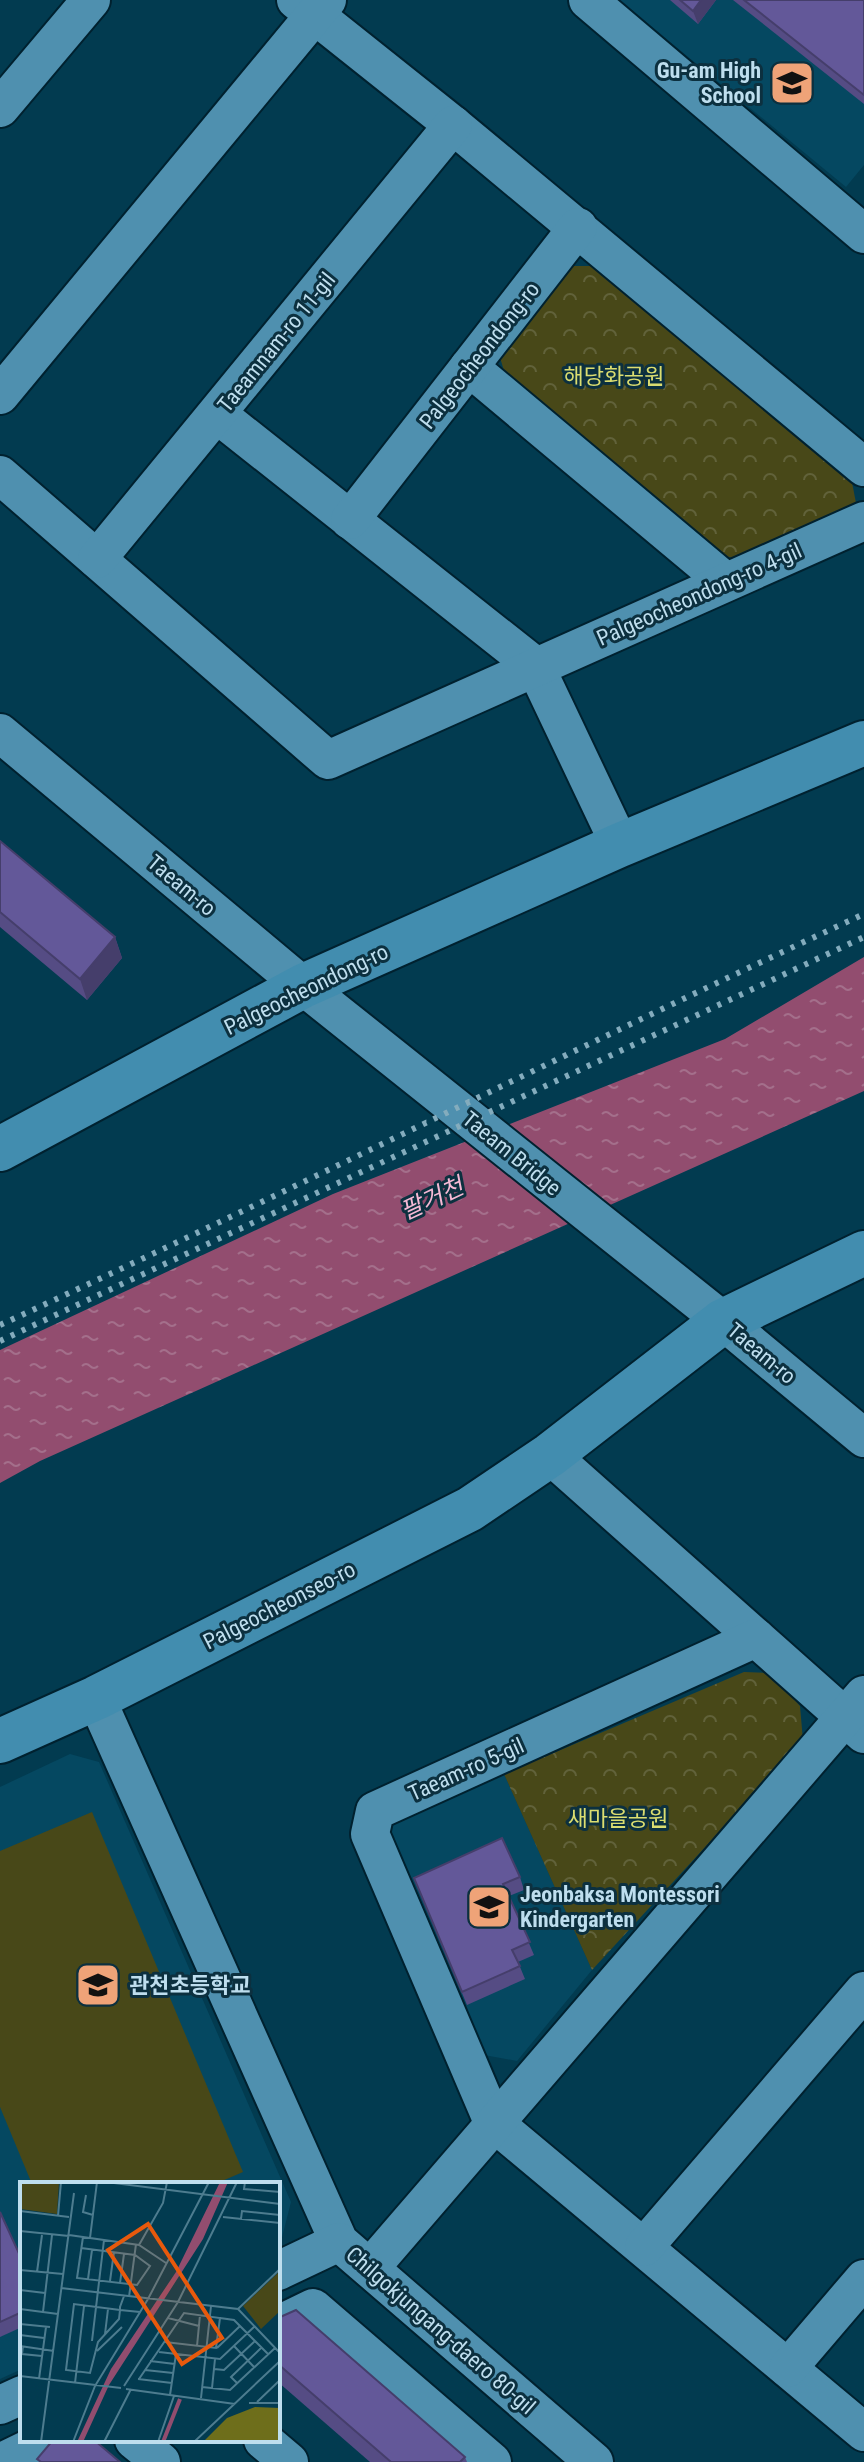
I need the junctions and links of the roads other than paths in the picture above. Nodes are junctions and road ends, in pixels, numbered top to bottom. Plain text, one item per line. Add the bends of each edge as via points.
1 (91, 0) edge
2 (588, 0) edge
3 (312, 5) edge
4 (0, 108) edge
5 (453, 125) junction
6 (859, 220) edge
7 (578, 227) junction
8 (469, 367) junction
9 (0, 395) edge
10 (217, 414) junction
11 (864, 467) edge
12 (0, 475) edge
13 (350, 520) junction
14 (864, 521) edge
15 (97, 559) junction
16 (726, 582) junction
17 (535, 666) junction
18 (0, 733) edge
19 (864, 743) edge
20 (620, 845) junction
21 (303, 986) junction
22 (366, 1035) joint
23 (0, 1149) edge
24 (864, 1253) edge
25 (658, 1271) joint
26 (723, 1321) junction
27 (864, 1438) edge
28 (550, 1455) junction
29 (756, 1638) junction
30 (96, 1698) junction
31 (857, 1716) edge
32 (0, 1741) edge
33 (864, 1991) edge
34 (493, 2122) junction
35 (339, 2242) junction
36 (644, 2247) junction
37 (370, 2268) junction
38 (280, 2270) edge
39 (864, 2279) edge
40 (280, 2324) edge
41 (788, 2368) junction
42 (20, 2396) edge
43 (0, 2405) edge
44 (864, 2432) edge
45 (43, 2442) edge
46 (136, 2442) edge
47 (265, 2442) edge
48 (2, 2462) edge
49 (161, 2462) edge
50 (289, 2462) edge
51 (492, 2462) edge
52 (594, 2462) edge

1 - 4 street
2 - 6 street
3 - 5 street
3 - 9 street
5 - 7 street
5 - 10 street, Taeamnam-ro 11-gil
7 - 8 street, Palgeocheondong-ro
7 - 11 street
8 - 13 street, Palgeocheondong-ro
8 - 16 street
10 - 13 street
10 - 15 street, Taeamnam-ro 11-gil
12 - 15 street
13 - 17 street
14 - 16 street, Palgeocheondong-ro 4-gil
15 - 17 street via 328,760
16 - 17 street, Palgeocheondong-ro 4-gil
17 - 20 street
18 - 21 street, Taeam-ro
19 - 20 main road, Palgeocheondong-ro
20 - 21 main road, Palgeocheondong-ro
21 - 22 street, Taeam-ro
21 - 23 main road, Palgeocheondong-ro
22 - 25 street, Taeam Bridge
24 - 26 main road, Palgeocheonseo-ro
25 - 26 street, Taeam-ro
26 - 27 street, Taeam-ro
26 - 28 main road, Palgeocheonseo-ro
28 - 29 street
28 - 30 main road, Palgeocheonseo-ro via 470,1509
29 - 31 street
29 - 34 street, Taeam-ro 5-gil via 375,1811 370,1834
30 - 32 main road, Palgeocheonseo-ro
30 - 35 street, Chilgokjungang-daero 80-gil
31 - 34 street
33 - 36 street
34 - 36 street, Taeam-ro 5-gil
34 - 37 street
35 - 37 street, Chilgokjungang-daero 80-gil
35 - 38 street
36 - 41 street, Taeam-ro 5-gil
37 - 52 street, Chilgokjungang-daero 80-gil
39 - 41 street
40 - 51 street via 313,2308
41 - 44 street, Taeam-ro 5-gil
42 - 43 street
45 - 48 street
46 - 49 street
47 - 50 street

